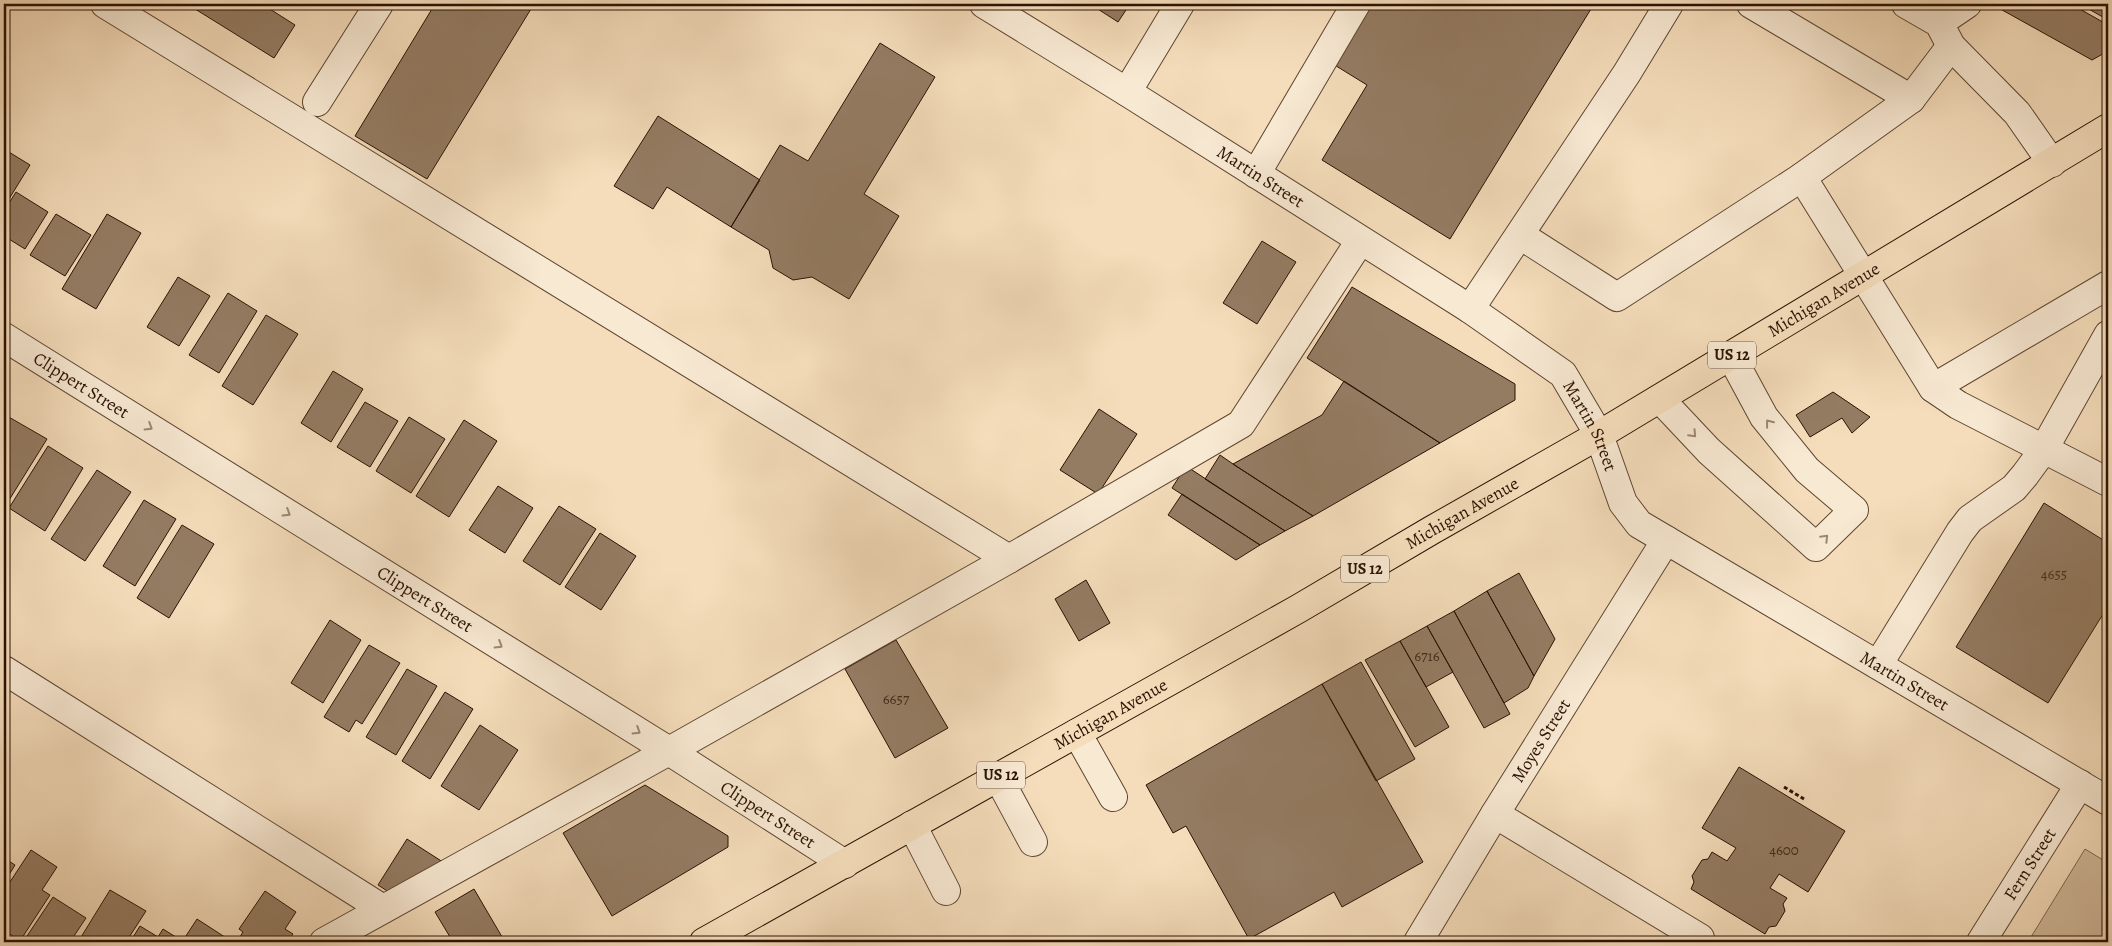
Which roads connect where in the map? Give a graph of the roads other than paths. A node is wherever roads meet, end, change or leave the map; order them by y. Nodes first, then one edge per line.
1 (105, 4) edge
2 (379, 4) edge
3 (984, 4) edge
4 (1180, 4) edge
5 (1356, 4) edge
6 (1669, 4) edge
7 (1751, 4) edge
8 (1906, 4) edge
9 (1967, 4) edge
10 (1945, 34) junction
11 (1127, 92) junction
12 (1911, 99) junction
13 (316, 102) dead end
14 (2108, 128) edge
15 (2052, 163) junction
16 (1256, 174) junction
17 (1802, 177) junction
18 (1520, 235) junction
19 (1360, 241) junction
20 (1864, 276) junction
21 (2108, 285) edge
22 (1470, 310) junction
23 (2108, 335) edge
24 (4, 337) edge
25 (1731, 356) junction
26 (1934, 388) junction
27 (1660, 399) junction
28 (1599, 435) junction
29 (2044, 449) junction
30 (2108, 482) edge
31 (1666, 540) junction
32 (1009, 559) junction
33 (1878, 665) junction
34 (4, 670) edge
35 (1077, 733) junction
36 (669, 751) junction
37 (998, 777) junction
38 (2080, 784) junction
39 (1113, 797) dead end
40 (2108, 801) edge
41 (1495, 814) junction
42 (912, 825) junction
43 (1033, 842) dead end
44 (845, 864) junction
45 (946, 891) dead end
46 (383, 909) junction
47 (324, 942) edge
48 (704, 942) edge
49 (1418, 942) edge
50 (1697, 942) edge
51 (1982, 942) edge

1 - 32 street
2 - 13 street
3 - 11 street, Martin Street
4 - 11 street
5 - 16 street
6 - 18 street
7 - 12 street
8 - 10 street
9 - 10 street
10 - 12 street
10 - 15 street
11 - 16 street, Martin Street
12 - 17 street
14 - 15 main road, Michigan Avenue / US 12
15 - 20 main road, Michigan Avenue / US 12
16 - 19 street, Martin Street
17 - 18 street
17 - 20 street
18 - 22 street
19 - 22 street, Martin Street
19 - 32 street
20 - 25 main road, Michigan Avenue / US 12
20 - 26 street
21 - 26 street
22 - 28 street, Martin Street
23 - 29 street
24 -> 36 street, Clippert Street
25 - 27 main road, Michigan Avenue / US 12
27 -> 25 street
26 - 29 street
27 - 28 main road, Michigan Avenue / US 12
28 - 31 street, Martin Street
28 - 35 main road, Michigan Avenue / US 12
29 - 30 street
29 - 33 street
31 - 33 street, Martin Street
31 - 41 street, Moyes Street
32 - 36 street
33 - 38 street, Martin Street
34 - 46 street
35 - 37 main road, Michigan Avenue / US 12
35 - 39 street
36 - 44 street, Clippert Street
36 - 46 street
37 - 42 main road, Michigan Avenue / US 12
37 - 43 street
38 - 40 street, Martin Street
38 - 51 street, Fern Street
41 - 49 street, Moyes Street
41 - 50 street
42 - 44 main road, Michigan Avenue / US 12
42 - 45 street
44 - 48 main road, Michigan Avenue / US 12
46 - 47 street

